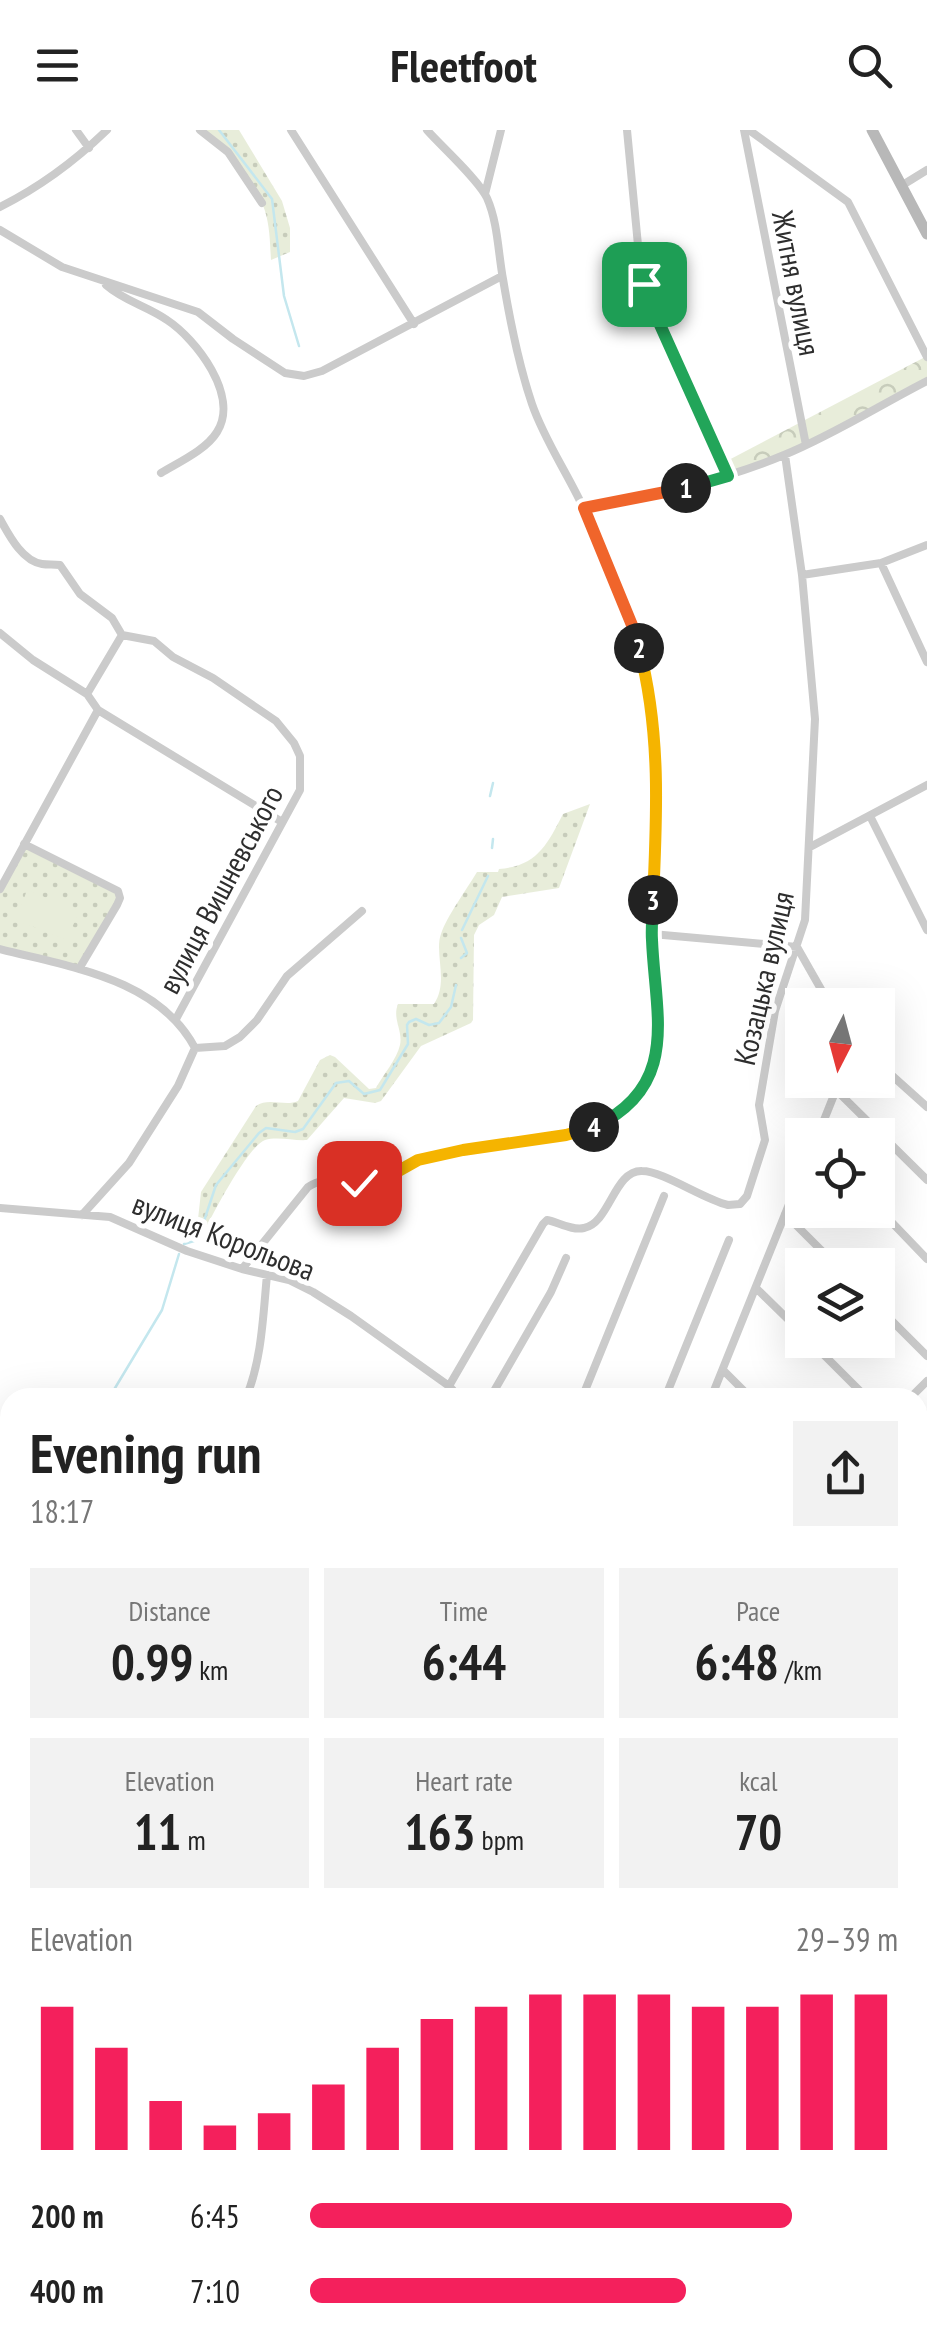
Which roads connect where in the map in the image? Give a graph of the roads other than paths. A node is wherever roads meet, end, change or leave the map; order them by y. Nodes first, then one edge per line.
1 (76, 130) edge
2 (107, 130) edge
3 (200, 130) edge
4 (291, 130) edge
5 (427, 130) edge
6 (501, 130) edge
7 (627, 130) edge
8 (746, 130) edge
9 (873, 130) edge
10 (89, 148) junction
11 (927, 170) edge
12 (901, 186) junction
13 (485, 194) junction
14 (262, 203) dead end
15 (0, 207) edge
16 (0, 230) edge
17 (927, 234) edge
18 (502, 276) junction
19 (103, 282) junction
20 (414, 324) junction
21 (927, 357) edge
22 (927, 380) edge
23 (806, 445) junction
24 (786, 455) junction
25 (161, 473) dead end
26 (728, 476) junction
27 (584, 508) junction
28 (0, 519) edge
29 (927, 546) edge
30 (882, 563) junction
31 (802, 575) junction
32 (0, 633) edge
33 (122, 635) junction
34 (927, 662) edge
35 (87, 694) junction
36 (98, 710) junction
37 (927, 785) edge
38 (870, 816) junction
39 (282, 822) junction
40 (24, 844) junction
41 (810, 847) junction
42 (0, 889) edge
43 (362, 911) dead end
44 (927, 930) edge
45 (652, 934) junction
46 (797, 947) junction
47 (0, 950) edge
48 (79, 969) junction
49 (820, 988) edge
50 (176, 1019) junction
51 (195, 1048) junction
52 (895, 1079) edge
53 (927, 1108) edge
54 (825, 1118) edge
55 (864, 1118) edge
56 (895, 1148) edge
57 (927, 1180) edge
58 (664, 1196) dead end
59 (0, 1208) edge
60 (82, 1214) junction
61 (785, 1214) edge
62 (895, 1225) edge
63 (799, 1228) edge
64 (729, 1240) dead end
65 (819, 1248) edge
66 (566, 1258) dead end
67 (927, 1258) edge
68 (242, 1269) junction
69 (267, 1275) junction
70 (756, 1288) junction
71 (785, 1317) edge
72 (895, 1323) edge
73 (927, 1356) edge
74 (827, 1358) edge
75 (722, 1370) junction
76 (250, 1388) edge
77 (447, 1388) edge
78 (457, 1388) edge
79 (496, 1388) edge
80 (586, 1388) edge
81 (670, 1388) edge
82 (715, 1388) edge
83 (741, 1388) edge
84 (858, 1388) edge

1 - 10 street
2 - 10 street
3 - 14 street
4 - 20 street
5 - 13 street
6 - 13 street
7 - 26 street
8 - 21 street
8 - 23 street, Житня вулиця
9 - 12 main road
10 - 15 street
11 - 12 street
12 - 17 main road
13 - 18 street
16 - 19 street
18 - 20 street
18 - 27 street
19 - 20 street
19 - 25 street
22 - 23 street
23 - 24 street
24 - 26 street
24 - 31 street, Козацька вулиця
26 - 27 street
27 - 45 street
28 - 33 street
29 - 30 street
30 - 31 street
30 - 34 street
31 - 41 street, Козацька вулиця
32 - 35 street
33 - 35 street
33 - 39 street, вулиця Вишневського
35 - 36 street
36 - 39 street
36 - 40 street
37 - 38 street
38 - 41 street
38 - 44 street
39 - 50 street, вулиця Вишневського
40 - 42 street
40 - 48 street
41 - 46 street, Козацька вулиця
43 - 51 street
45 - 46 street
45 - 68 street
46 - 49 street
46 - 78 street, Козацька вулиця
47 - 48 street
48 - 50 street
50 - 51 street
51 - 60 street
52 - 53 street
54 - 55 street
56 - 57 street
58 - 80 street
59 - 60 street, вулиця Корольова
60 - 68 street, вулиця Корольова
61 - 70 street
62 - 67 street
63 - 65 street
64 - 81 street
66 - 79 street
68 - 69 street, вулиця Корольова
69 - 76 street
69 - 77 street, вулиця Корольова
70 - 71 street
70 - 75 street
72 - 73 street
74 - 84 street
75 - 82 street
75 - 83 street

